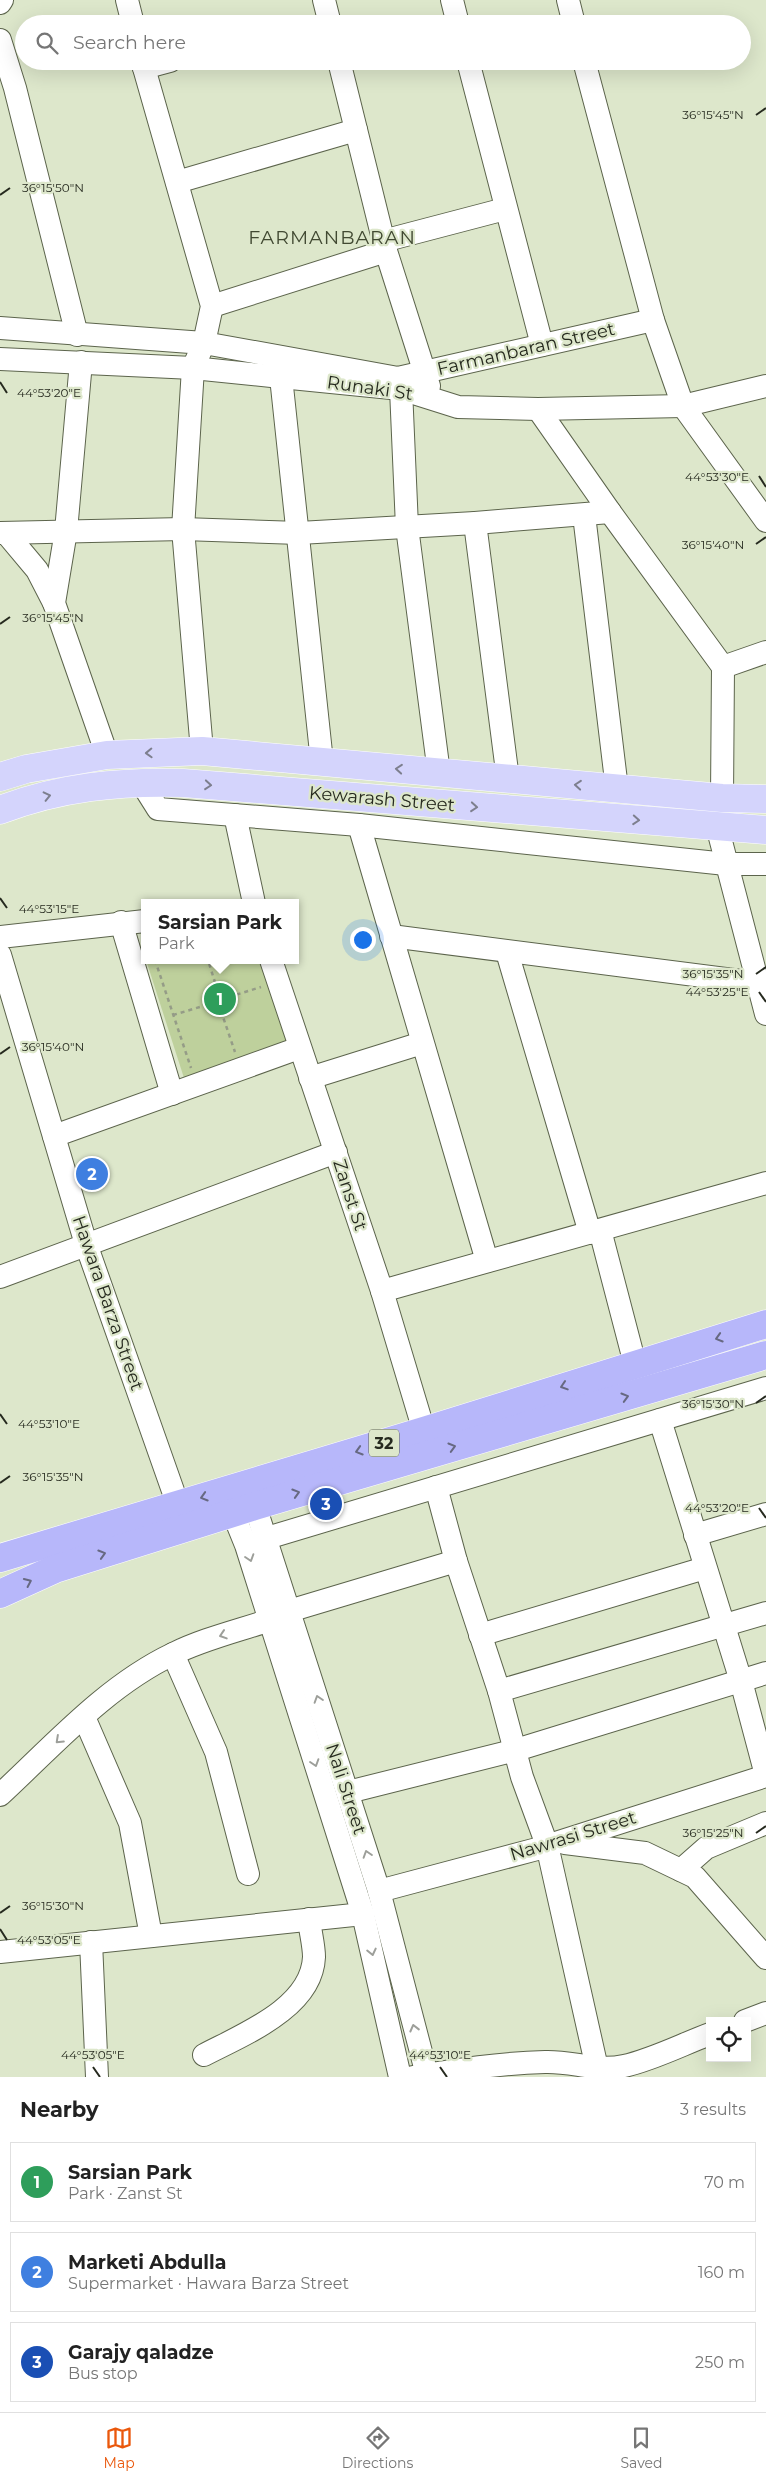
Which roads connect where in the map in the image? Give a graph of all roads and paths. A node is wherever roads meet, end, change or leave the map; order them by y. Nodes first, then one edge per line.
1 (127, 0) edge
2 (452, 0) edge
3 (568, 0) edge
4 (131, 15) edge
5 (456, 15) edge
6 (572, 15) edge
7 (0, 40) edge
8 (144, 70) edge
9 (341, 70) edge
10 (470, 70) edge
11 (586, 70) edge
12 (356, 130) junction
13 (177, 182) junction
14 (505, 209) junction
15 (384, 246) junction
16 (212, 306) junction
17 (653, 320) junction
18 (0, 328) edge
19 (77, 335) junction
20 (204, 343) junction
21 (542, 345) junction
22 (0, 359) edge
23 (81, 362) junction
24 (193, 368) junction
25 (426, 372) junction
26 (282, 377) junction
27 (399, 384) junction
28 (766, 386) edge
29 (432, 399) junction
30 (683, 406) junction
31 (538, 409) junction
32 (610, 512) junction
33 (584, 514) junction
34 (766, 521) edge
35 (475, 523) junction
36 (407, 527) junction
37 (183, 529) junction
38 (66, 532) junction
39 (3, 533) edge
40 (299, 533) junction
41 (54, 603) junction
42 (766, 652) edge
43 (723, 667) junction
44 (202, 751) junction
45 (107, 755) junction
46 (322, 762) junction
47 (439, 772) junction
48 (0, 777) edge
49 (508, 779) junction
50 (141, 782) junction
51 (617, 789) junction
52 (722, 798) junction
53 (766, 799) edge
54 (0, 810) edge
55 (235, 815) junction
56 (359, 825) junction
57 (716, 826) junction
58 (766, 830) edge
59 (726, 864) junction
60 (766, 864) edge
61 (253, 899) edge
62 (141, 920) edge
63 (121, 922) junction
64 (391, 936) junction
65 (0, 937) edge
66 (507, 952) junction
67 (0, 954) edge
68 (156, 964) edge
69 (209, 964) edge
70 (272, 964) edge
71 (757, 983) junction
72 (266, 986) dead end
73 (218, 992) junction
74 (229, 997) junction
75 (210, 1004) junction
76 (221, 1011) junction
77 (766, 1014) edge
78 (173, 1015) junction
79 (422, 1042) junction
80 (299, 1048) junction
81 (243, 1050) dead end
82 (236, 1053) junction
83 (226, 1056) dead end
84 (199, 1065) dead end
85 (310, 1078) junction
86 (172, 1094) junction
87 (54, 1136) junction
88 (336, 1152) junction
89 (766, 1183) edge
90 (595, 1232) junction
91 (86, 1244) junction
92 (488, 1261) junction
93 (0, 1277) edge
94 (382, 1291) junction
95 (766, 1324) edge
96 (766, 1355) edge
97 (635, 1364) junction
98 (766, 1388) edge
99 (660, 1420) junction
100 (424, 1431) junction
101 (436, 1487) junction
102 (178, 1505) junction
103 (244, 1509) junction
104 (766, 1514) edge
105 (695, 1536) junction
106 (267, 1538) junction
107 (1, 1554) edge
108 (456, 1561) junction
109 (705, 1568) junction
110 (0, 1594) edge
111 (766, 1613) edge
112 (279, 1616) junction
113 (723, 1626) junction
114 (480, 1635) junction
115 (173, 1654) junction
116 (766, 1673) edge
117 (741, 1681) junction
118 (499, 1691) junction
119 (84, 1717) junction
120 (516, 1750) junction
121 (766, 1775) edge
122 (348, 1792) junction
123 (0, 1795) edge
124 (766, 1823) edge
125 (552, 1844) junction
126 (681, 1870) junction
127 (248, 1874) dead end
128 (379, 1891) junction
129 (363, 1914) junction
130 (309, 1919) junction
131 (151, 1936) junction
132 (92, 1942) junction
133 (0, 1952) edge
134 (764, 1952) edge
135 (766, 2013) edge
136 (751, 2018) edge
137 (706, 2036) edge
138 (204, 2055) dead end
139 (598, 2073) edge
140 (430, 2076) edge
141 (97, 2077) edge
142 (400, 2077) edge

1 - 4 street
2 - 5 street
3 - 6 street
7 - 19 street
8 - 13 street
9 - 12 street
10 - 14 street
11 - 17 street
12 - 13 street
12 - 15 street
13 - 16 street
14 - 15 street
14 - 21 street
15 - 16 street
15 - 25 street
16 - 20 street
17 - 21 street, Farmanbaran Street
17 - 30 street
18 - 19 street, Runaki St
19 - 20 street, Runaki St
20 - 24 street
20 - 27 street, Runaki St
21 - 25 street, Farmanbaran Street
22 - 23 street, Runaki St
23 - 24 street, Runaki St
23 - 38 street
24 - 26 street, Runaki St
24 - 37 street
25 - 27 street, Farmanbaran Street
25 - 29 street
26 - 27 street, Runaki St
26 - 40 street
27 - 29 street, Runaki St
27 - 36 street
28 - 30 street, Runaki St
29 - 31 street, Runaki St
30 - 31 street, Runaki St
30 - 34 street
31 - 32 street
32 - 33 street
32 - 43 street
33 - 35 street
33 - 51 street
35 - 36 street
35 - 49 street
36 - 40 street
36 - 47 street
37 - 38 street
37 - 40 street
37 - 44 street
38 - 39 street
38 - 41 street
39 - 41 street
40 - 46 street
41 - 45 street
42 - 43 street
43 - 52 street
44 -> 45 main road, Kewarash Street
44 - 46 main road, Kewarash Street
45 - 48 main road, Kewarash Street
47 -> 46 main road, Kewarash Street
47 - 49 main road, Kewarash Street
51 -> 49 main road, Kewarash Street
54 -> 50 main road, Kewarash Street
50 - 55 street
50 -> 57 main road, Kewarash Street
51 - 52 main road, Kewarash Street
52 - 53 main road, Kewarash Street
55 - 56 street
55 - 61 street
56 - 59 street
56 - 64 street
57 - 58 main road, Kewarash Street
57 - 59 street
59 - 60 street
59 - 71 street
62 - 63 street
63 - 65 street
63 - 86 street
64 - 66 street
64 - 79 street
66 - 71 street
66 - 90 street
67 - 87 street, Hawara Barza Street
68 - 78 path
69 - 73 path
70 - 80 street, Zanst St
71 - 77 street
72 - 74 path
73 - 74 path
73 - 75 path
74 - 76 path
75 - 76 path
75 - 78 path
76 - 82 path
78 - 84 path
79 - 85 street
79 - 92 street
80 - 85 street, Zanst St
80 - 86 street
81 - 82 path
82 - 83 path
85 - 88 street, Zanst St
86 - 87 street
87 - 91 street, Hawara Barza Street
88 - 91 street
88 - 94 street, Zanst St
89 - 90 street
90 - 92 street
90 - 97 street
91 - 93 street
91 - 102 street, Hawara Barza Street
92 - 94 street
94 - 100 street, Zanst St
95 -> 97 highway, 32
103 -> 96 highway, 32
97 -> 100 highway, 32
98 - 99 street
99 - 101 street
99 - 105 street
100 -> 102 highway, 32
101 - 106 street
101 - 108 street
102 - 107 highway, 32
103 - 106 street, Nali Street
110 -> 103 highway, 32
103 -> 112 street, Nali Street
104 - 105 street
105 - 109 street
106 - 112 street, Nali Street
108 - 112 street
108 - 114 street
109 - 113 street
109 - 114 street
111 - 113 street
112 -> 115 street
122 -> 112 street, Nali Street
112 -> 129 street, Nali Street
113 - 117 street
113 - 118 street
114 - 118 street
115 - 119 street
115 - 127 street
116 - 117 street
117 - 120 street
117 - 121 street
118 - 120 street
119 -> 123 street
119 - 131 street
120 - 122 street
120 - 125 street
121 - 125 street, Nawrasi Street
128 -> 122 street, Nali Street
124 - 126 street
125 - 126 street
125 - 128 street, Nawrasi Street
125 - 139 street
126 - 134 street
140 -> 128 street, Nali Street
129 - 130 street
129 -> 142 street, Nali Street
130 - 131 street
130 - 138 street
131 - 132 street
132 - 133 street
132 - 141 street
135 - 136 street
137 - 139 street
139 - 140 street

